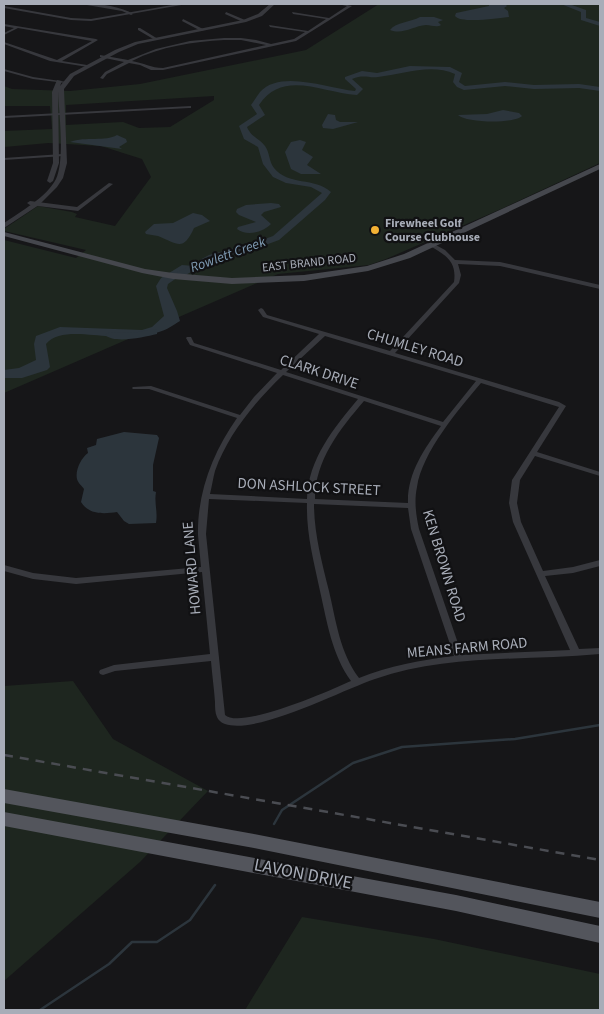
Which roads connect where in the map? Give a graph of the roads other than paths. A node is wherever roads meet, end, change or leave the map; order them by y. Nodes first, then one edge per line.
1 (83, 4) edge
2 (185, 4) edge
3 (267, 4) edge
4 (272, 4) edge
5 (340, 4) edge
6 (4, 7) edge
7 (226, 13) dead end
8 (293, 13) dead end
9 (131, 14) junction
10 (330, 18) junction
11 (183, 20) dead end
12 (243, 20) junction
13 (4, 25) edge
14 (270, 26) dead end
15 (18, 28) junction
16 (139, 29) dead end
17 (201, 30) junction
18 (309, 32) junction
19 (4, 34) edge
20 (155, 38) junction
21 (4, 43) edge
22 (271, 46) junction
23 (103, 56) junction
24 (58, 61) junction
25 (129, 61) junction
26 (84, 66) junction
27 (4, 70) edge
28 (102, 78) dead end
29 (62, 81) junction
30 (189, 107) dead end
31 (63, 115) junction
32 (55, 116) junction
33 (4, 117) edge
34 (60, 155) junction
35 (4, 159) edge
36 (600, 166) edge
37 (111, 184) dead end
38 (33, 203) junction
39 (4, 220) edge
40 (4, 226) edge
41 (4, 234) edge
42 (432, 245) junction
43 (455, 262) junction
44 (600, 287) edge
45 (261, 310) dead end
46 (323, 334) junction
47 (189, 338) dead end
48 (391, 354) junction
49 (281, 374) junction
50 (480, 380) junction
51 (135, 388) dead end
52 (362, 399) junction
53 (240, 417) junction
54 (445, 425) junction
55 (533, 453) junction
56 (600, 474) edge
57 (205, 496) junction
58 (310, 501) junction
59 (412, 506) junction
60 (600, 563) edge
61 (4, 568) edge
62 (204, 569) junction
63 (541, 574) junction
64 (600, 651) edge
65 (576, 653) junction
66 (214, 657) junction
67 (459, 659) junction
68 (103, 672) dead end
69 (357, 683) junction
70 (226, 721) joint
71 (4, 796) edge
72 (4, 819) edge
73 (600, 910) edge
74 (600, 935) edge

1 - 9 street
2 - 9 street
3 - 12 street
4 - 12 street
5 - 10 street
6 - 9 street
7 - 12 street
8 - 10 street
10 - 18 street
11 - 17 street
12 - 17 street
13 - 15 street
14 - 18 street
15 - 19 street
15 - 24 street
16 - 20 street
17 - 20 street
18 - 22 street
20 - 23 street
21 - 24 street
22 - 25 street
22 - 25 street
23 - 25 street
23 - 26 street
24 - 26 street
25 - 28 street
26 - 29 street
27 - 29 street
29 - 31 street
29 - 32 street
30 - 31 street
31 - 32 street
31 - 34 street
32 - 33 street
32 - 34 street
34 - 35 street
34 - 38 street
36 - 42 main road, EAST BRAND ROAD
37 - 38 street
38 - 39 street
38 - 40 street
41 - 42 main road, EAST BRAND ROAD
42 - 43 street
43 - 44 street
43 - 48 street
45 - 46 street, CHUMLEY ROAD
46 - 48 street, CHUMLEY ROAD
46 - 49 street, HOWARD LANE
47 - 49 street, CLARK DRIVE
48 - 50 street, CHUMLEY ROAD
49 - 52 street, CLARK DRIVE
49 - 53 street, HOWARD LANE
50 - 54 street, KEN BROWN ROAD
50 - 55 street, CHUMLEY ROAD
51 - 53 street
52 - 54 street, CLARK DRIVE
52 - 58 street
53 - 57 street, HOWARD LANE
54 - 59 street, KEN BROWN ROAD
55 - 56 street
55 - 63 street
57 - 58 street, DON ASHLOCK STREET
57 - 62 street, HOWARD LANE
58 - 59 street, DON ASHLOCK STREET
58 - 69 street
59 - 67 street, KEN BROWN ROAD
60 - 63 street
61 - 62 street
62 - 66 street, HOWARD LANE
63 - 65 street
64 - 65 street, MEANS FARM ROAD
65 - 67 street, MEANS FARM ROAD
66 - 68 street
66 - 70 street, HOWARD LANE
67 - 69 street, MEANS FARM ROAD
69 - 70 street, MEANS FARM ROAD
71 - 73 main road, LAVON DRIVE
72 - 74 main road, LAVON DRIVE

